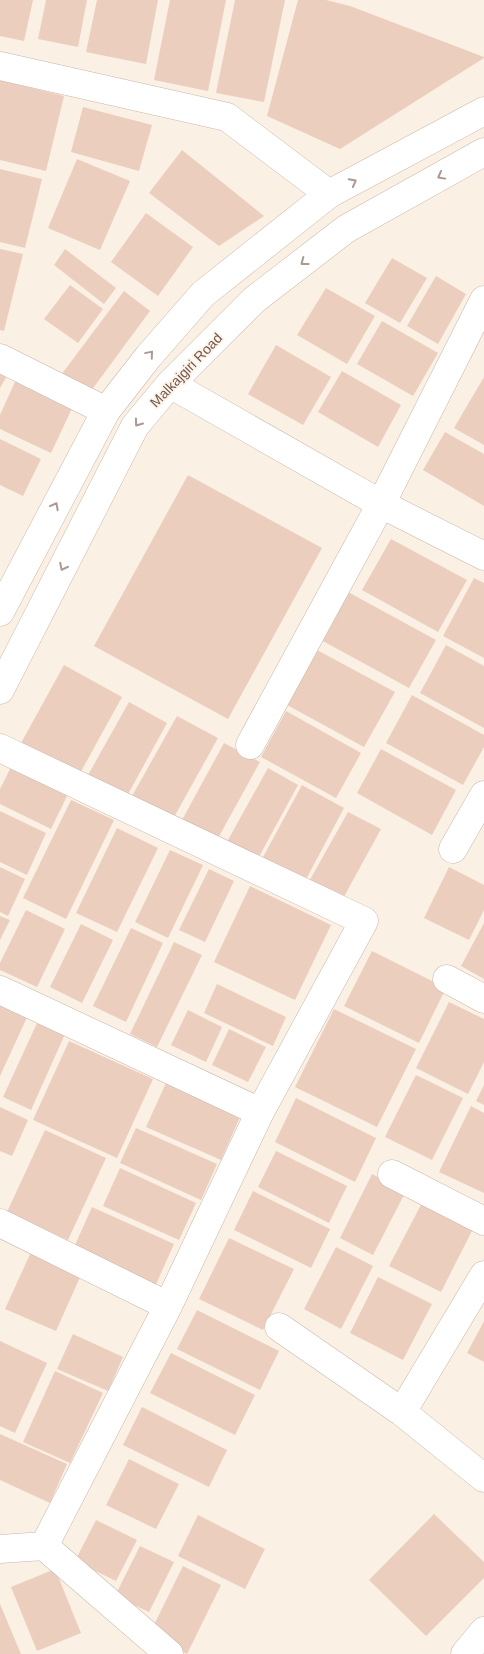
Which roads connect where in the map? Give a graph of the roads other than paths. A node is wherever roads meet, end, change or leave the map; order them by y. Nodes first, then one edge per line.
1 (0, 66) edge
2 (484, 111) edge
3 (484, 152) edge
4 (329, 194) junction
5 (484, 300) edge
6 (0, 358) edge
7 (170, 384) junction
8 (106, 411) junction
9 (381, 504) junction
10 (484, 556) edge
11 (0, 612) edge
12 (0, 690) edge
13 (250, 745) dead end
14 (0, 748) edge
15 (484, 795) edge
16 (453, 849) dead end
17 (447, 979) dead end
18 (0, 990) edge
19 (484, 999) edge
20 (260, 1112) junction
21 (392, 1174) dead end
22 (484, 1221) edge
23 (3, 1232) edge
24 (484, 1275) edge
25 (168, 1306) junction
26 (279, 1328) dead end
27 (402, 1412) junction
28 (484, 1478) edge
29 (44, 1546) junction
30 (0, 1549) edge
31 (484, 1631) edge
32 (169, 1654) edge
33 (465, 1654) edge

1 - 4 street
4 -> 2 street
3 -> 7 street, Malkajgiri Road
8 -> 4 street
5 - 9 street
6 - 8 street
7 - 9 street
7 -> 12 street, Malkajgiri Road
11 -> 8 street
9 - 10 street
9 - 13 street
14 - 20 street
15 - 16 street
17 - 19 street
18 - 20 street
20 - 25 street
21 - 22 street
23 - 25 street
24 - 27 street
25 - 29 street
26 - 27 street
27 - 28 street
29 - 30 street
29 - 32 street
31 - 33 street

